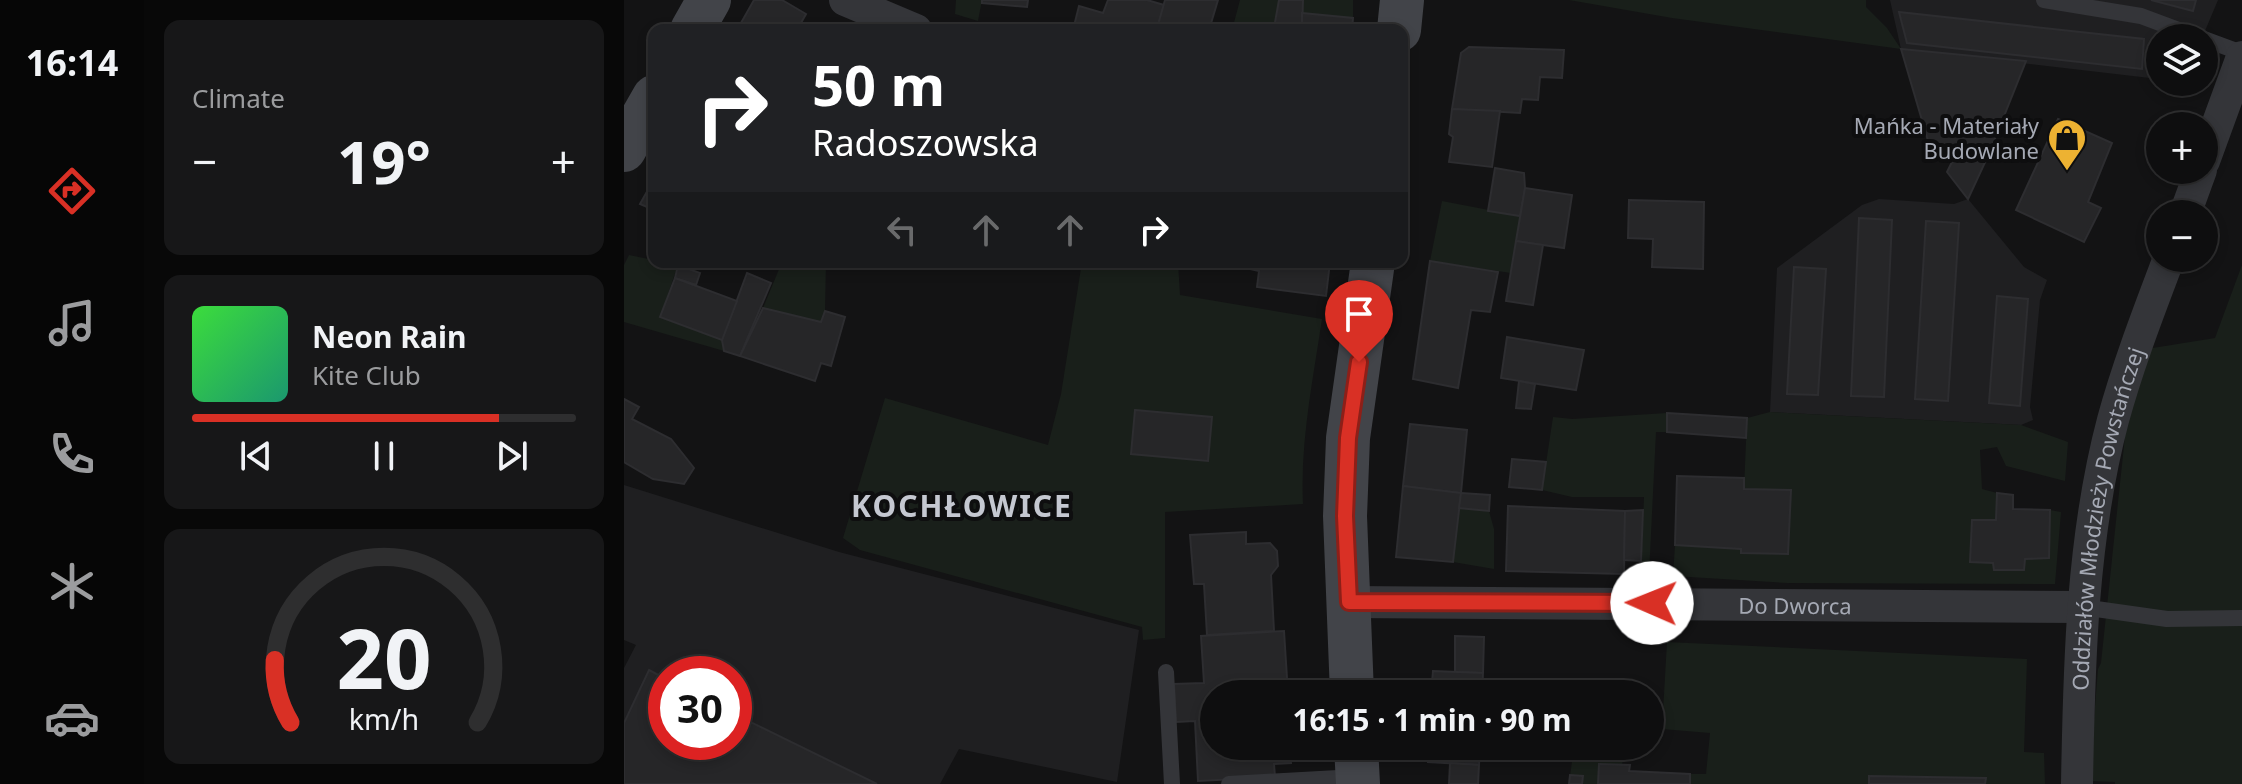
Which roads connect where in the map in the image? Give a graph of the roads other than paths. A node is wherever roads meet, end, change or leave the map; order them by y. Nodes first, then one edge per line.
1 (709, 0) edge
2 (845, 0) edge
3 (1402, 0) edge
4 (2044, 0) edge
5 (695, 24) edge
6 (902, 24) edge
7 (1400, 24) edge
8 (2162, 24) edge
9 (2218, 45) edge
10 (2242, 55) edge
11 (648, 108) edge
12 (2218, 122) edge
13 (624, 150) edge
14 (1372, 268) edge
15 (2164, 272) edge
16 (1349, 602) junction
17 (2082, 607) junction
18 (2242, 618) edge
19 (1166, 672) dead end
20 (1352, 680) edge
21 (1357, 769) edge
22 (1172, 784) edge
23 (1229, 784) edge
24 (2077, 784) edge

1 - 5 street
2 - 6 street
3 - 7 street
4 - 8 lane
9 - 10 lane
10 - 12 street
11 - 13 street
14 - 16 street
15 - 17 street, Oddziałów Młodzieży Powstańczej
16 - 17 street, Do Dworca
16 - 20 street
17 - 18 lane, Do Dworca
17 - 24 street, Oddziałów Młodzieży Powstańczej
19 - 22 lane
21 - 23 lane

